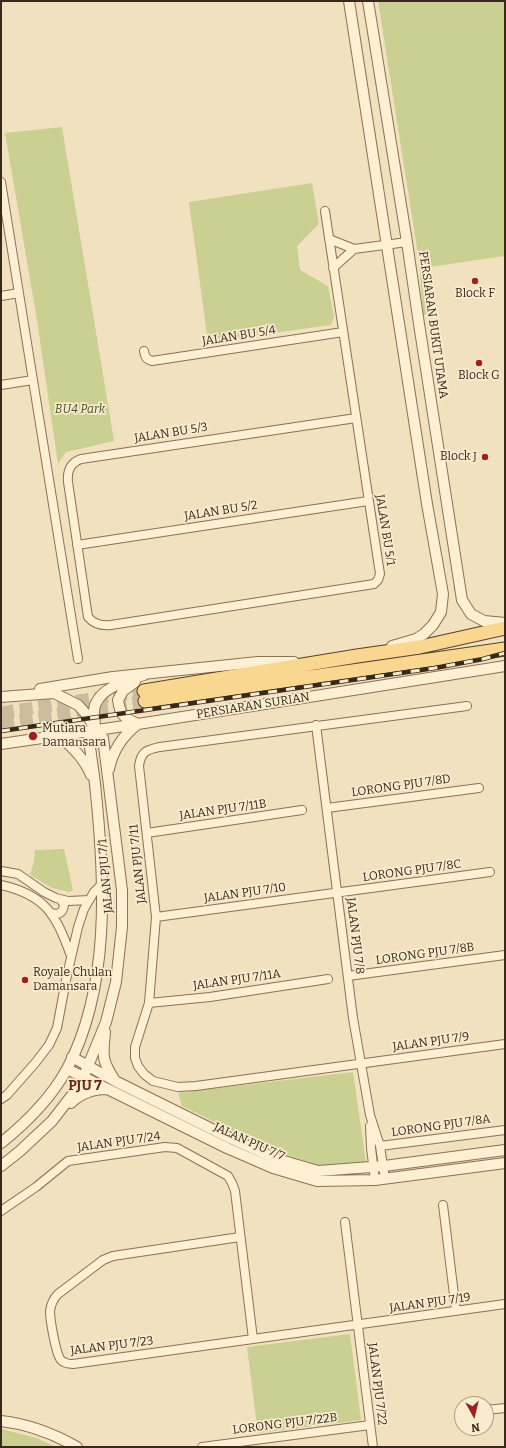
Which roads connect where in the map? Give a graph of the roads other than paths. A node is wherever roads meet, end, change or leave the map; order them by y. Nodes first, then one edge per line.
1 (349, 1) edge
2 (368, 1) edge
3 (1, 182) edge
4 (3, 211) edge
5 (325, 211) dead end
6 (329, 239) junction
7 (407, 242) junction
8 (388, 244) junction
9 (354, 249) junction
10 (333, 268) junction
11 (19, 293) junction
12 (1, 296) edge
13 (343, 332) junction
14 (144, 351) dead end
15 (33, 380) junction
16 (1, 385) edge
17 (356, 418) junction
18 (368, 501) junction
19 (77, 545) junction
20 (505, 623) edge
21 (505, 628) edge
22 (505, 649) edge
23 (357, 656) junction
24 (78, 658) dead end
25 (315, 663) junction
26 (505, 666) edge
27 (144, 675) junction
28 (1, 697) edge
29 (467, 706) dead end
30 (138, 724) junction
31 (316, 726) junction
32 (95, 730) junction
33 (57, 735) junction
34 (1, 744) edge
35 (108, 782) junction
36 (478, 788) dead end
37 (96, 791) junction
38 (327, 808) junction
39 (302, 810) dead end
40 (147, 833) junction
41 (1, 871) edge
42 (490, 872) dead end
43 (103, 883) junction
44 (1, 885) edge
45 (337, 893) junction
46 (61, 900) junction
47 (88, 900) junction
48 (52, 913) junction
49 (156, 917) junction
50 (505, 955) edge
51 (71, 957) junction
52 (348, 976) junction
53 (328, 979) dead end
54 (149, 1003) junction
55 (106, 1022) junction
56 (505, 1044) edge
57 (72, 1057) junction
58 (360, 1064) junction
59 (88, 1066) junction
60 (67, 1069) junction
61 (83, 1078) junction
62 (115, 1081) junction
63 (109, 1089) junction
64 (1, 1099) edge
65 (370, 1115) junction
66 (52, 1121) junction
67 (505, 1130) edge
68 (2, 1138) edge
69 (380, 1146) junction
70 (505, 1150) edge
71 (505, 1163) edge
72 (1, 1166) edge
73 (379, 1167) junction
74 (380, 1180) junction
75 (443, 1205) dead end
76 (1, 1211) edge
77 (345, 1222) dead end
78 (240, 1237) junction
79 (505, 1304) edge
80 (456, 1311) junction
81 (358, 1324) junction
82 (253, 1339) junction
83 (505, 1408) edge
84 (494, 1409) edge
85 (1, 1421) edge
86 (370, 1425) junction
87 (77, 1447) edge
88 (202, 1447) edge
89 (373, 1447) edge

1 - 8 street
2 - 7 street, PERSIARAN BUKIT UTAMA
3 - 4 street
4 - 11 street
5 - 6 street, JALAN BU 5/1
6 - 9 street
6 - 10 street, JALAN BU 5/1
7 - 8 street
7 - 20 street, PERSIARAN BUKIT UTAMA
8 - 9 street
8 - 23 street
9 - 10 street
10 - 13 street, JALAN BU 5/1
11 - 12 street
11 - 15 street
13 - 14 street, JALAN BU 5/4
13 - 17 street, JALAN BU 5/1
15 - 16 street
15 - 24 street
17 - 18 street, JALAN BU 5/1
17 - 19 street, JALAN BU 5/3
18 - 19 street, JALAN BU 5/2
18 - 19 street, JALAN BU 5/1
21 - 23 main road, PERSIARAN SURIAN
22 - 25 main road, PERSIARAN SURIAN
23 - 25 main road, PERSIARAN SURIAN
25 - 27 street
26 - 30 street, PERSIARAN SURIAN
27 - 28 street
27 - 30 street
27 - 32 street
28 - 32 street
29 - 31 street, JALAN PJU 7/11
30 - 32 street, PERSIARAN SURIAN
30 - 35 street
31 - 38 street, JALAN PJU 7/8
31 - 40 street, JALAN PJU 7/11
32 - 33 street, PERSIARAN SURIAN
32 - 35 street, JALAN PJU 7/1
32 - 37 street, JALAN PJU 7/1
33 - 34 street, PERSIARAN SURIAN
33 - 37 street
35 - 55 street, JALAN PJU 7/1
36 - 38 street, LORONG PJU 7/8D
37 - 43 street, JALAN PJU 7/1
38 - 45 street, JALAN PJU 7/8
39 - 40 street, JALAN PJU 7/11B
40 - 49 street, JALAN PJU 7/11
41 - 46 street
42 - 45 street, LORONG PJU 7/8C
43 - 47 street
43 - 57 street, JALAN PJU 7/1
44 - 48 street
45 - 49 street, JALAN PJU 7/10
45 - 52 street, JALAN PJU 7/8
46 - 47 street
46 - 48 street
47 - 51 street
48 - 51 street
49 - 54 street, JALAN PJU 7/11
50 - 52 street, LORONG PJU 7/8B
51 - 64 street
52 - 58 street, JALAN PJU 7/8
53 - 54 street, JALAN PJU 7/11A
54 - 58 street, JALAN PJU 7/11
55 - 59 street, JALAN PJU 7/1
55 - 62 street
56 - 58 street, JALAN PJU 7/9
57 - 59 street, JALAN PJU 7/7
57 - 60 street, JALAN PJU 7/1
58 - 65 street, JALAN PJU 7/8
59 - 61 street, JALAN PJU 7/1
59 - 62 street, JALAN PJU 7/7
60 - 61 street, JALAN PJU 7/7
60 - 68 street, JALAN PJU 7/1
61 - 63 street, JALAN PJU 7/7
61 - 66 street, JALAN PJU 7/1
62 - 73 street, JALAN PJU 7/7
63 - 66 street
63 - 74 street, JALAN PJU 7/7
65 - 69 street, JALAN PJU 7/8
65 - 73 street
66 - 72 street, JALAN PJU 7/1
67 - 69 street, LORONG PJU 7/8A
69 - 73 street, JALAN PJU 7/8
70 - 73 street, JALAN PJU 7/7
71 - 74 street, JALAN PJU 7/7
73 - 74 street
75 - 80 street
76 - 78 street, JALAN PJU 7/24
77 - 81 street, JALAN PJU 7/22
78 - 82 street, JALAN PJU 7/24
78 - 82 street, JALAN PJU 7/23
79 - 80 street, JALAN PJU 7/19
80 - 81 street, JALAN PJU 7/19
81 - 82 street, JALAN PJU 7/23
81 - 86 street, JALAN PJU 7/22
83 - 84 street
85 - 87 street
86 - 88 street, LORONG PJU 7/22B
86 - 89 street, JALAN PJU 7/22

